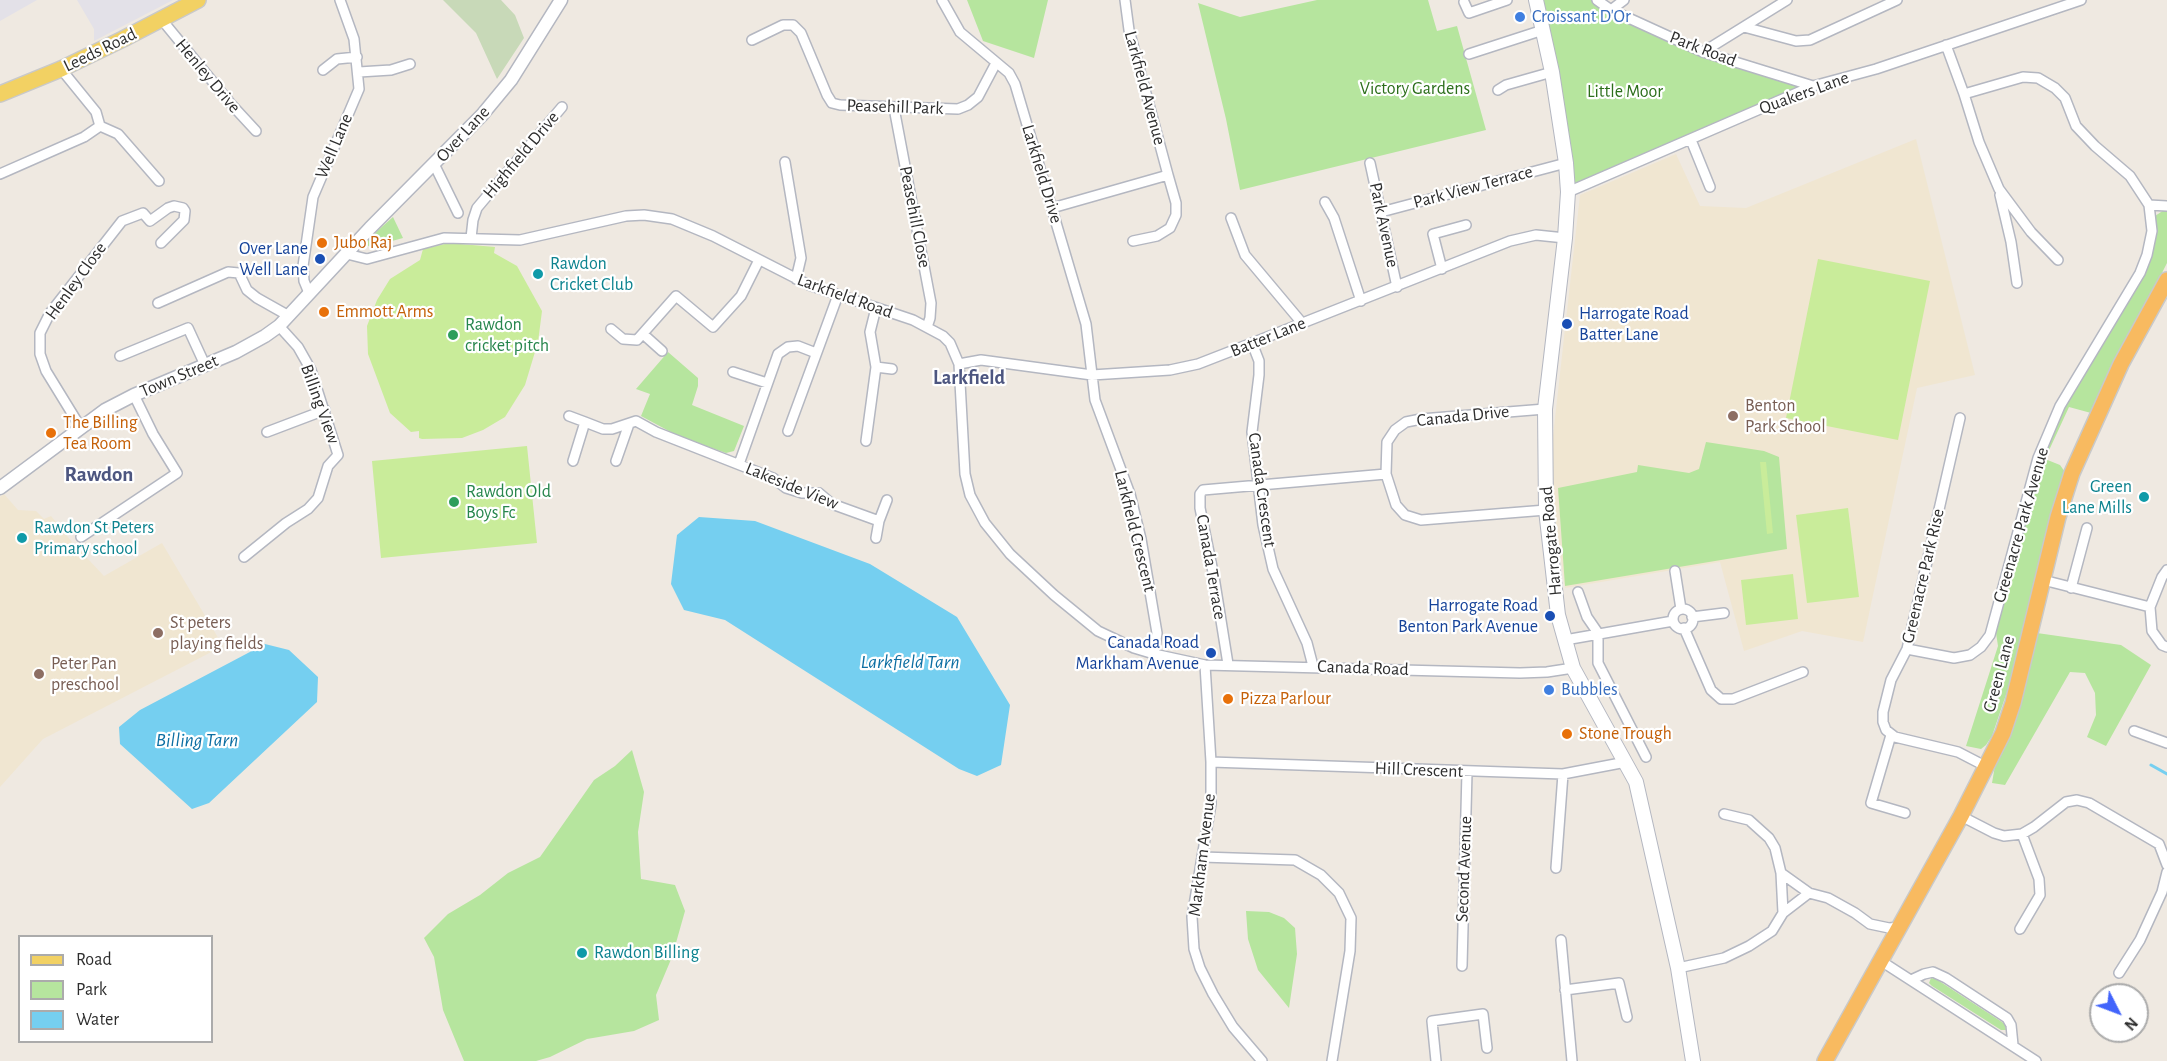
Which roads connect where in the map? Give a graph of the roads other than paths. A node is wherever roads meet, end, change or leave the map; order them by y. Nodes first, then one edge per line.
1 (198, 0) edge
2 (340, 0) edge
3 (561, 0) edge
4 (942, 0) edge
5 (1125, 0) edge
6 (1507, 0) edge
7 (1536, 0) edge
8 (1597, 0) edge
9 (1624, 0) edge
10 (1787, 0) edge
11 (1898, 0) edge
12 (2081, 0) edge
13 (1464, 2) dead end
14 (1611, 10) junction
15 (162, 20) junction
16 (1744, 27) junction
17 (1543, 30) junction
18 (752, 40) dead end
19 (1946, 45) junction
20 (1703, 52) junction
21 (1469, 54) dead end
22 (357, 57) junction
23 (996, 63) junction
24 (410, 64) dead end
25 (61, 69) junction
26 (322, 70) dead end
27 (359, 72) junction
28 (1552, 72) junction
29 (1813, 86) junction
30 (1497, 90) dead end
31 (0, 94) edge
32 (1964, 94) junction
33 (562, 106) dead end
34 (894, 108) junction
35 (100, 126) junction
36 (256, 131) dead end
37 (1691, 140) junction
38 (785, 162) dead end
39 (1370, 163) dead end
40 (1566, 163) junction
41 (434, 164) junction
42 (0, 174) edge
43 (1167, 175) junction
44 (159, 181) dead end
45 (1710, 187) dead end
46 (1999, 189) junction
47 (1568, 192) junction
48 (146, 202) dead end
49 (1325, 202) dead end
50 (2149, 205) junction
51 (2167, 206) edge
52 (1052, 208) junction
53 (1381, 212) junction
54 (142, 213) junction
55 (458, 213) dead end
56 (1231, 218) dead end
57 (1466, 225) dead end
58 (471, 238) junction
59 (1565, 238) junction
60 (1133, 241) dead end
61 (161, 243) dead end
62 (347, 254) junction
63 (759, 260) junction
64 (2058, 260) dead end
65 (1442, 269) junction
66 (796, 279) junction
67 (2167, 280) edge
68 (2017, 283) dead end
69 (1397, 287) junction
70 (309, 293) junction
71 (838, 295) junction
72 (1361, 301) junction
73 (158, 303) dead end
74 (876, 308) junction
75 (289, 316) junction
76 (1302, 323) junction
77 (279, 326) junction
78 (927, 327) junction
79 (611, 329) dead end
80 (643, 334) junction
81 (1252, 343) junction
82 (662, 351) dead end
83 (816, 353) junction
84 (120, 356) dead end
85 (959, 364) junction
86 (205, 365) junction
87 (876, 367) junction
88 (892, 369) dead end
89 (733, 372) dead end
90 (1092, 375) junction
91 (767, 383) junction
92 (134, 395) junction
93 (1545, 409) junction
94 (325, 410) junction
95 (569, 416) dead end
96 (1960, 418) dead end
97 (585, 422) junction
98 (629, 424) junction
99 (81, 428) junction
100 (788, 431) dead end
101 (267, 432) dead end
102 (866, 441) dead end
103 (573, 461) dead end
104 (616, 461) dead end
105 (739, 464) junction
106 (1386, 474) junction
107 (2, 483) edge
108 (1258, 484) junction
109 (886, 500) dead end
110 (1546, 510) junction
111 (879, 521) junction
112 (2087, 528) dead end
113 (81, 537) dead end
114 (876, 538) dead end
115 (244, 557) dead end
116 (2167, 570) edge
117 (1675, 571) dead end
118 (2043, 580) junction
119 (2071, 588) junction
120 (1578, 592) dead end
121 (2150, 607) junction
122 (1681, 609) junction
123 (1724, 613) dead end
124 (1692, 618) junction
125 (1673, 621) junction
126 (1684, 628) junction
127 (1598, 633) junction
128 (1564, 640) junction
129 (2167, 647) edge
130 (1907, 649) junction
131 (1154, 654) junction
132 (1228, 664) junction
133 (1205, 665) junction
134 (1313, 666) junction
135 (1573, 668) junction
136 (1803, 672) dead end
137 (2134, 731) dead end
138 (1891, 735) junction
139 (2167, 743) edge
140 (1646, 756) dead end
141 (1211, 762) junction
142 (1626, 762) junction
143 (1987, 767) junction
144 (1467, 772) junction
145 (1563, 774) junction
146 (1905, 813) dead end
147 (1724, 814) dead end
148 (1961, 816) junction
149 (2022, 834) junction
150 (1202, 857) junction
151 (2166, 858) edge
152 (1556, 868) dead end
153 (2167, 872) edge
154 (1781, 873) junction
155 (1809, 893) junction
156 (1783, 913) junction
157 (1900, 927) junction
158 (2020, 929) dead end
159 (1561, 940) dead end
160 (1881, 961) junction
161 (1462, 966) dead end
162 (1678, 968) junction
163 (2119, 973) dead end
164 (1911, 980) junction
165 (1565, 990) junction
166 (1627, 1017) dead end
167 (2013, 1045) junction
168 (1487, 1048) dead end
169 (2034, 1060) edge
170 (1262, 1061) edge
171 (1332, 1061) edge
172 (1436, 1061) edge
173 (1572, 1061) edge
174 (1693, 1061) edge
175 (1825, 1061) edge

1 - 15 main road, Leeds Road
2 - 22 street, Well Lane
3 - 41 street, Over Lane
4 - 23 street, Larkfield Drive
5 - 43 street, Larkfield Avenue
6 - 13 street
7 - 17 main road, Harrogate Road
8 - 14 street, Park Road
9 - 14 street
10 - 16 street
11 - 16 street
12 - 19 street, Quakers Lane
14 - 20 street, Park Road
15 - 25 main road, Leeds Road
15 - 36 street, Henley Drive
16 - 20 street
17 - 21 street
17 - 28 main road, Harrogate Road
18 - 34 street, Peasehill Park
19 - 29 street, Quakers Lane
19 - 32 street
20 - 29 street, Park Road
22 - 26 street
22 - 27 street, Well Lane
23 - 34 street, Peasehill Park
23 - 52 street, Larkfield Drive
24 - 27 street
25 - 31 main road, Leeds Road
25 - 35 street
27 - 70 street, Well Lane
28 - 30 street
28 - 40 main road, Harrogate Road
29 - 37 street, Quakers Lane
32 - 46 street
32 - 50 street
33 - 58 street, Highfield Drive
34 - 78 street, Peasehill Close
35 - 42 street
35 - 44 street
37 - 45 street
37 - 47 street, Quakers Lane
38 - 66 street
39 - 53 street, Park Avenue
40 - 47 main road, Harrogate Road
40 - 53 street, Park View Terrace
41 - 55 street
41 - 62 street, Over Lane
43 - 52 street
43 - 60 street, Larkfield Avenue
46 - 64 street
46 - 68 street
47 - 59 main road, Harrogate Road
48 - 54 street
49 - 72 street
50 - 51 street
50 - 130 street, Greenacre Park Avenue
52 - 90 street, Larkfield Drive
53 - 69 street, Park Avenue
54 - 61 street, Henley Close
54 - 99 street, Henley Close
56 - 76 street
57 - 65 street
58 - 62 street, Larkfield Road
58 - 63 street, Larkfield Road
59 - 65 street, Batter Lane
59 - 93 main road, Harrogate Road
62 - 70 street, Town Street
63 - 66 street, Larkfield Road
63 - 80 street
65 - 69 street, Batter Lane
66 - 71 street, Larkfield Road
67 - 118 highway, Green Lane
69 - 72 street, Batter Lane
70 - 75 street, Town Street
71 - 74 street, Larkfield Road
71 - 83 street
72 - 76 street, Batter Lane
73 - 75 street
74 - 78 street, Larkfield Road
74 - 87 street
75 - 77 street, Town Street
76 - 81 street, Batter Lane
77 - 86 street, Town Street
77 - 94 street, Billing View
78 - 85 street, Larkfield Road
79 - 80 street
80 - 82 street
81 - 90 street, Batter Lane
81 - 108 street, Canada Crescent
83 - 91 street
83 - 100 street
84 - 86 street
85 - 90 street, Batter Lane
85 - 131 street, Larkfield Road
86 - 92 street, Town Street
87 - 88 street
87 - 102 street
89 - 91 street
90 - 131 street, Larkfield Crescent
91 - 105 street
92 - 99 street, Town Street
92 - 113 street
93 - 106 street, Canada Drive
93 - 110 main road, Harrogate Road
94 - 101 street
94 - 115 street, Billing View
95 - 97 street
96 - 130 street, Greenacre Park Rise
97 - 98 street
97 - 103 street
98 - 104 street
98 - 105 street, Lakeside View
99 - 107 street, Town Street
105 - 111 street, Lakeside View
106 - 108 street
106 - 110 street, Canada Drive
108 - 132 street, Canada Terrace
108 - 134 street, Canada Crescent
109 - 111 street
110 - 128 main road, Harrogate Road
111 - 114 street
112 - 119 street
116 - 121 street
117 - 122 street
118 - 119 street
118 - 143 highway, Green Lane
119 - 121 street
120 - 127 street
121 - 129 street
122 - 124 street
122 - 125 street
123 - 124 street
124 - 126 street
125 - 126 street
125 - 127 street
126 - 136 street
127 - 128 street
127 - 140 street
128 - 135 main road, Harrogate Road
130 - 138 street, Greenacre Park Rise
131 - 133 street, Canada Road
132 - 133 street, Canada Road
132 - 134 street, Canada Road
133 - 141 street, Markham Avenue
134 - 135 street, Canada Road
135 - 142 main road, Harrogate Road
137 - 139 street
138 - 143 street
138 - 146 street
141 - 144 street, Hill Crescent
141 - 150 street, Markham Avenue
142 - 145 street, Hill Crescent
142 - 162 main road, Harrogate Road
143 - 148 highway, Green Lane
144 - 145 street, Hill Crescent
144 - 161 street, Second Avenue
145 - 152 street
147 - 154 street
148 - 149 street
148 - 157 highway, Green Lane
149 - 151 street
149 - 158 street
150 - 170 street, Markham Avenue
150 - 171 street
153 - 163 street
154 - 155 street
154 - 156 street
155 - 156 street
155 - 157 street
156 - 162 street
157 - 160 highway, Green Lane
159 - 165 street
160 - 164 street
160 - 175 highway, Green Lane
162 - 174 main road, Harrogate Road
164 - 167 street
164 - 167 street
165 - 166 street
165 - 173 street
167 - 169 street
168 - 172 street

